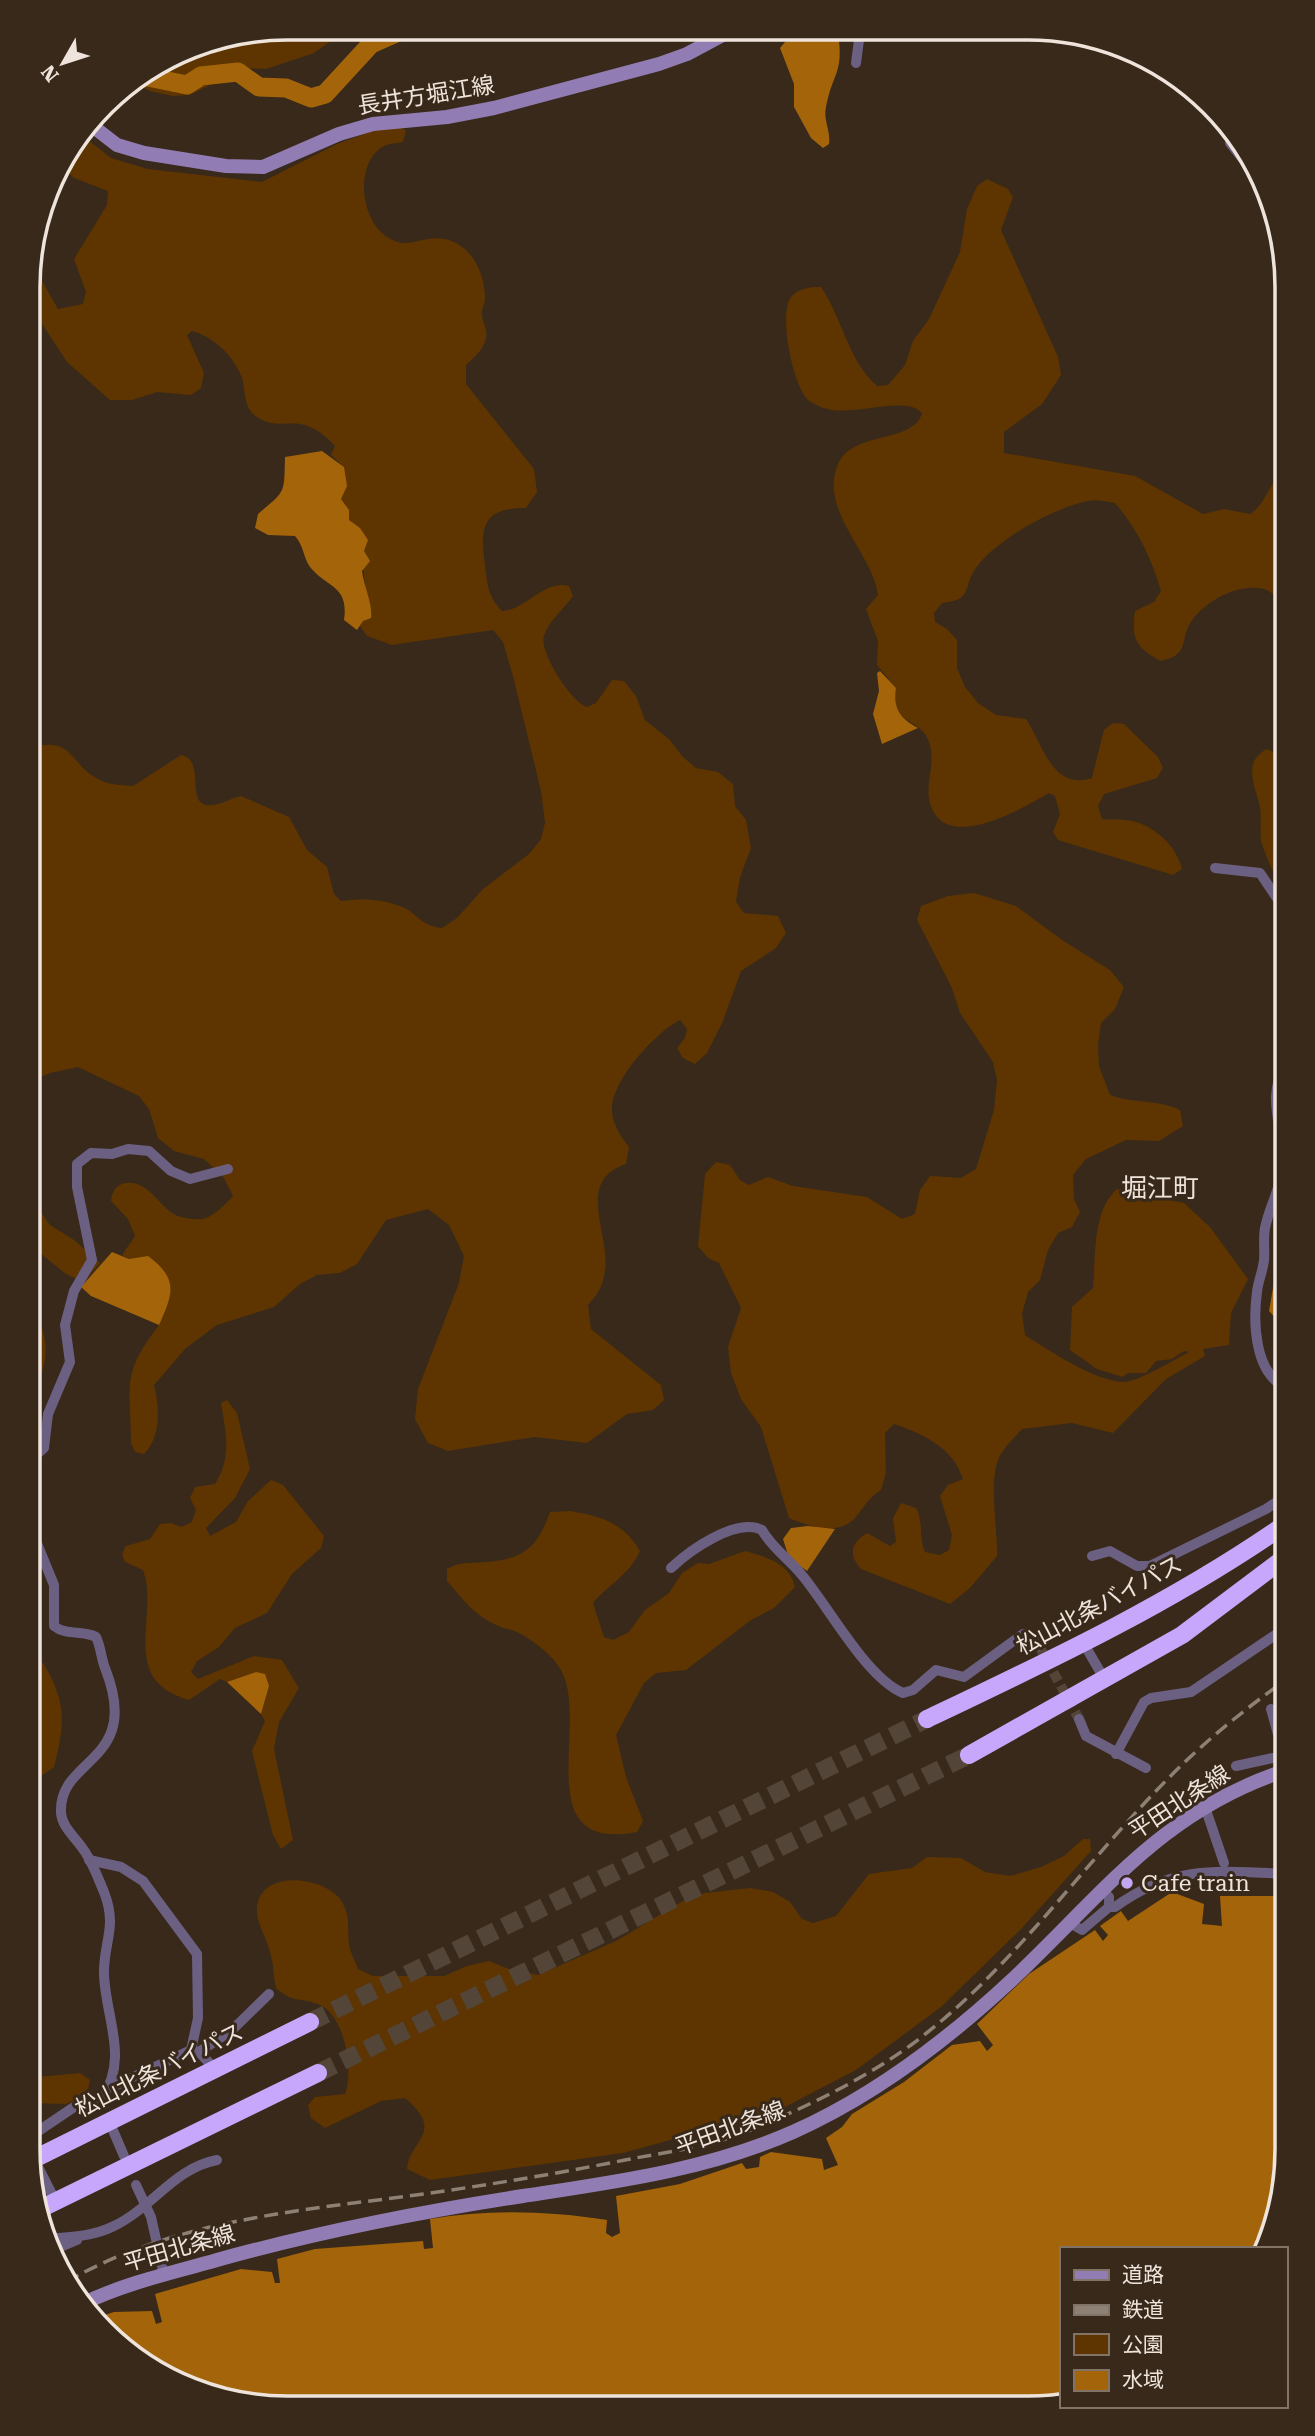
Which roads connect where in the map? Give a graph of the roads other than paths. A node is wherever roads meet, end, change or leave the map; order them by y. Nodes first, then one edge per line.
1 (712, 40) edge
2 (859, 40) edge
3 (856, 63) dead end
4 (97, 130) edge
5 (1216, 868) dead end
6 (1275, 895) edge
7 (228, 1169) dead end
8 (1275, 1195) edge
9 (1274, 1379) edge
10 (40, 1452) edge
11 (1274, 1503) edge
12 (1274, 1532) edge
13 (40, 1551) edge
14 (1092, 1556) dead end
15 (1274, 1565) edge
16 (671, 1568) dead end
17 (1274, 1636) edge
18 (1084, 1644) junction
19 (1039, 1646) dead end
20 (1105, 1680) junction
21 (1271, 1709) dead end
22 (927, 1719) tunnel mouth
23 (1079, 1719) tunnel mouth
24 (1274, 1720) edge
25 (1116, 1754) junction
26 (969, 1755) tunnel mouth
27 (1274, 1761) edge
28 (1236, 1766) dead end
29 (1274, 1767) edge
30 (1146, 1768) dead end
31 (1205, 1807) junction
32 (89, 1860) junction
33 (1224, 1863) dead end
34 (1274, 1874) edge
35 (1101, 1889) junction
36 (1110, 1907) junction
37 (1068, 1922) junction
38 (269, 1994) dead end
39 (310, 2022) tunnel mouth
40 (195, 2051) junction
41 (215, 2069) junction
42 (318, 2073) tunnel mouth
43 (108, 2090) junction
44 (112, 2128) dead end
45 (40, 2130) edge
46 (40, 2156) edge
47 (124, 2156) dead end
48 (217, 2160) dead end
49 (42, 2177) edge
50 (136, 2185) dead end
51 (56, 2202) junction
52 (145, 2204) junction
53 (47, 2206) edge
54 (83, 2237) junction
55 (57, 2238) edge
56 (61, 2247) edge
57 (164, 2275) junction
58 (91, 2300) edge

1 - 4 main road, 長井方堀江線
2 - 3 street
5 - 6 street
7 - 10 street
8 - 9 street
11 - 14 street
12 - 18 highway, 松山北条バイパス
13 - 32 street
15 - 20 highway
16 - 19 street
17 - 25 street
18 - 20 street
18 - 22 highway, 松山北条バイパス
20 - 26 highway
21 - 24 street
23 - 25 street
25 - 30 street
27 - 28 street
29 - 31 main road, 平田北条線
31 - 33 street
31 - 35 main road, 平田北条線
32 - 40 street
32 - 43 street
34 - 36 street
35 - 36 street
35 - 37 main road, 平田北条線
36 - 37 street
37 - 57 main road, 平田北条線
38 - 40 street
39 - 41 highway, 松山北条バイパス
40 - 41 street
40 - 43 street
41 - 46 highway, 松山北条バイパス
42 - 51 highway
43 - 45 street
44 - 47 street
48 - 52 street
49 - 51 street
50 - 52 street
51 - 53 highway
52 - 54 street
52 - 57 street
54 - 55 street
54 - 56 street
57 - 58 main road, 平田北条線

